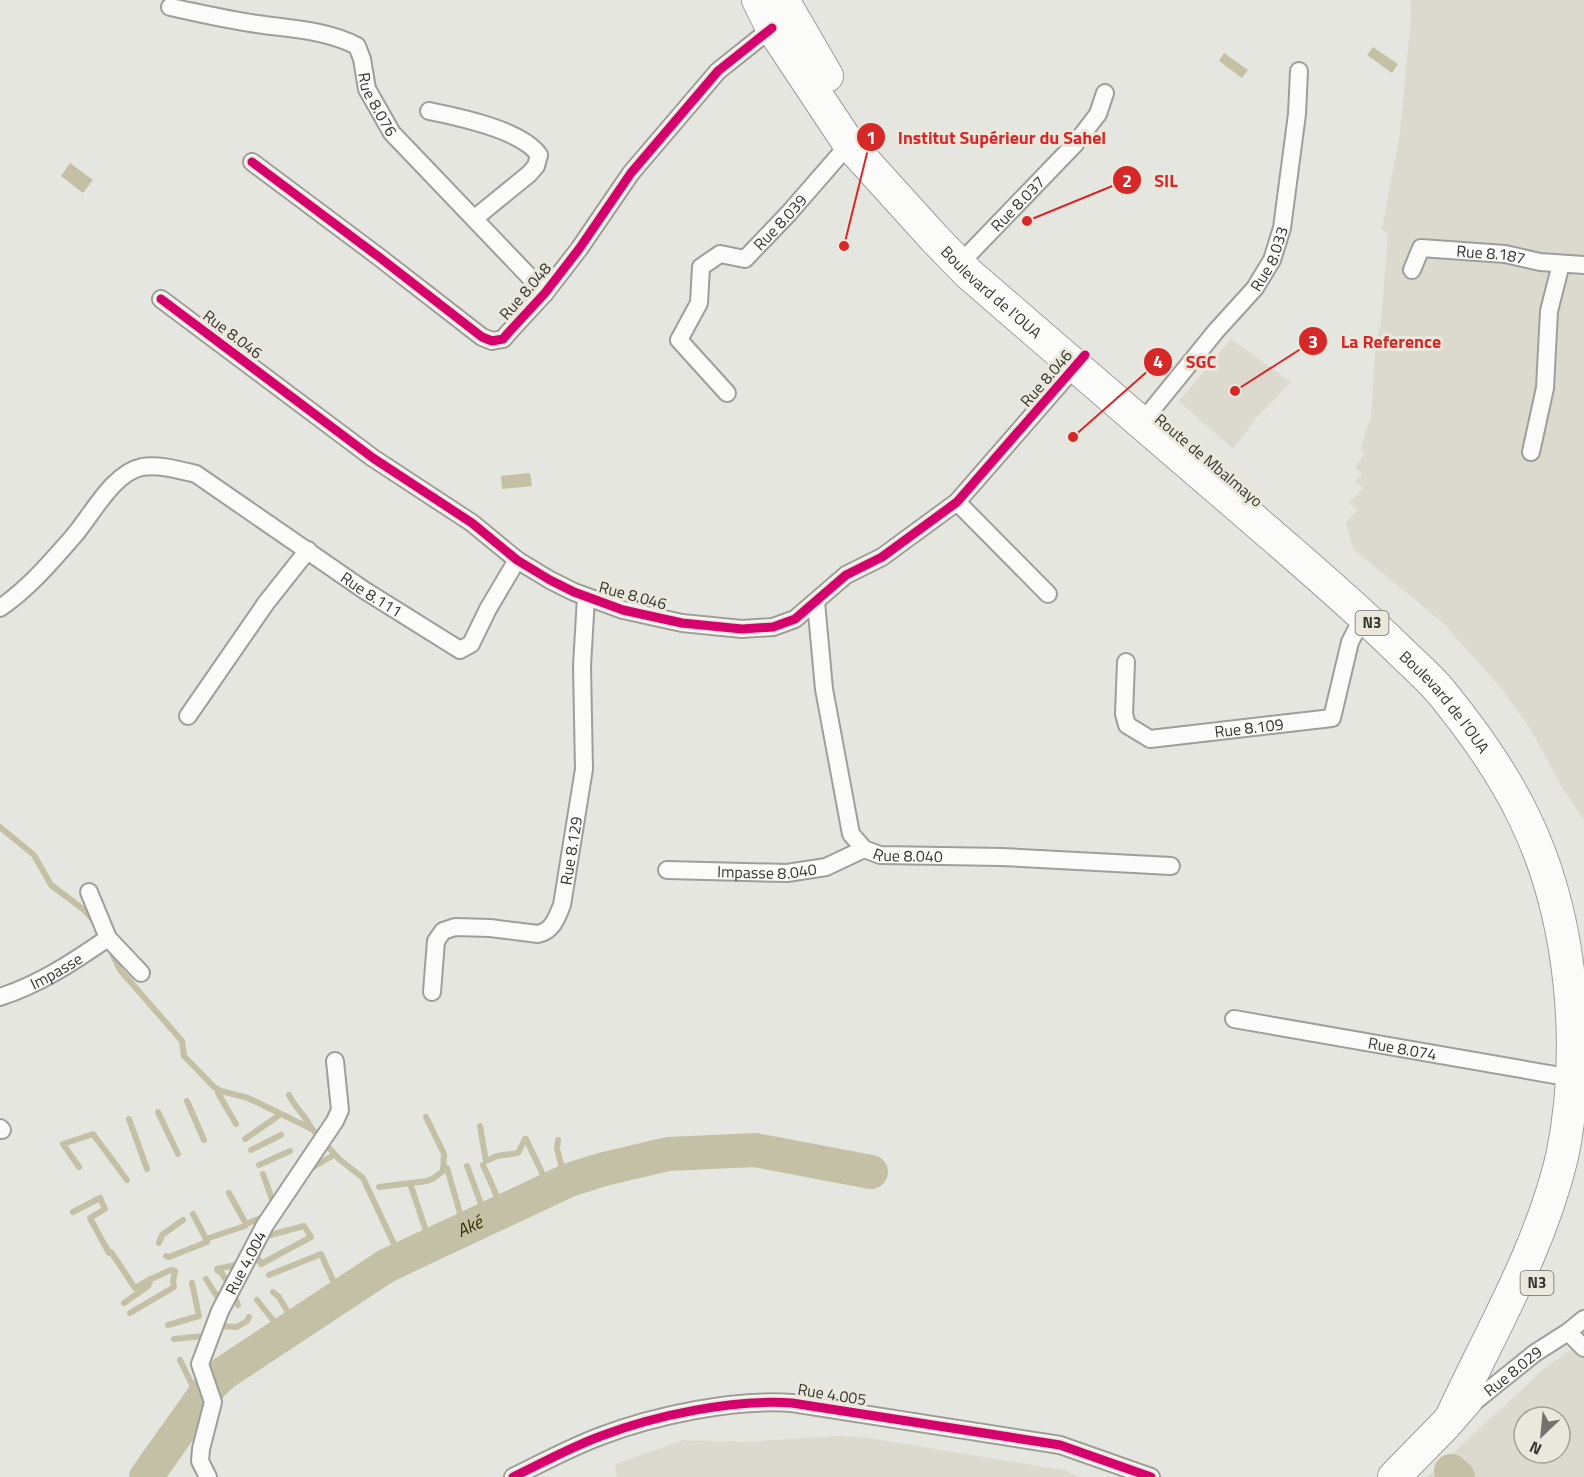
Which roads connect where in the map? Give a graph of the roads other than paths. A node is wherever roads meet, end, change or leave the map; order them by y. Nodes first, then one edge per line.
1 (758, 0) edge
2 (170, 7) dead end
3 (777, 14) edge
4 (1299, 70) dead end
5 (1104, 93) dead end
6 (429, 111) dead end
7 (849, 144) junction
8 (252, 162) dead end
9 (475, 218) junction
10 (969, 254) junction
11 (1561, 264) junction
12 (1584, 265) edge
13 (1412, 270) dead end
14 (545, 293) junction
15 (161, 299) dead end
16 (1080, 360) junction
17 (727, 393) dead end
18 (1151, 411) junction
19 (1531, 452) dead end
20 (957, 502) junction
21 (308, 550) junction
22 (518, 560) junction
23 (1048, 594) dead end
24 (586, 597) junction
25 (816, 602) junction
26 (0, 608) edge
27 (1364, 615) junction
28 (1126, 662) dead end
29 (188, 716) dead end
30 (864, 849) junction
31 (1171, 866) dead end
32 (667, 870) dead end
33 (89, 892) dead end
34 (108, 938) junction
35 (1584, 950) edge
36 (141, 973) dead end
37 (432, 992) dead end
38 (0, 997) edge
39 (1234, 1019) dead end
40 (335, 1061) dead end
41 (1572, 1078) junction
42 (1584, 1131) edge
43 (1584, 1319) edge
44 (1568, 1332) junction
45 (1584, 1348) edge
46 (1448, 1422) junction
47 (208, 1477) edge
48 (513, 1477) edge
49 (1151, 1477) edge
50 (1394, 1477) edge

1 - 3 highway, Boulevard de l'OUA / N3
2 - 9 street, Rue 8.076
3 - 7 highway, Boulevard de l'OUA / N3
3 - 10 highway, Route de Mbalmayo / N3
3 - 14 street, Rue 8.048
4 - 18 street, Rue 8.033
5 - 10 street, Rue 8.037
6 - 9 street
7 - 16 highway, Boulevard de l'OUA / N3
7 - 17 street, Rue 8.039
8 - 14 street, Rue 8.048
9 - 14 street, Rue 8.076
10 - 16 highway, Route de Mbalmayo / N3
11 - 12 street, Rue 8.187
11 - 13 street, Rue 8.187
11 - 19 street
15 - 22 street, Rue 8.046
16 - 18 highway, Route de Mbalmayo / N3
16 - 20 street, Rue 8.046
16 - 27 highway, Boulevard de l'OUA / N3
18 - 35 highway, Route de Mbalmayo / N3
20 - 23 street
20 - 25 street, Rue 8.046
21 - 22 street, Rue 8.111
21 - 26 street, Rue 8.111
21 - 29 street
22 - 24 street, Rue 8.046
24 - 25 street, Rue 8.046
24 - 37 street, Rue 8.129
25 - 30 street, Rue 8.040
27 - 28 street, Rue 8.109
27 - 41 highway, Boulevard de l'OUA / N3
30 - 31 street, Rue 8.040
30 - 32 street, Impasse 8.040
33 - 34 street
34 - 36 street
34 - 38 street, Impasse
39 - 41 street, Rue 8.074
40 - 47 street, Rue 4.004
41 - 46 highway, Boulevard de l'OUA / N3
42 - 46 highway, N3
43 - 44 street, Rue 8.029
44 - 45 street
44 - 46 street, Rue 8.029
46 - 50 highway, N3
48 - 49 street, Rue 4.005

